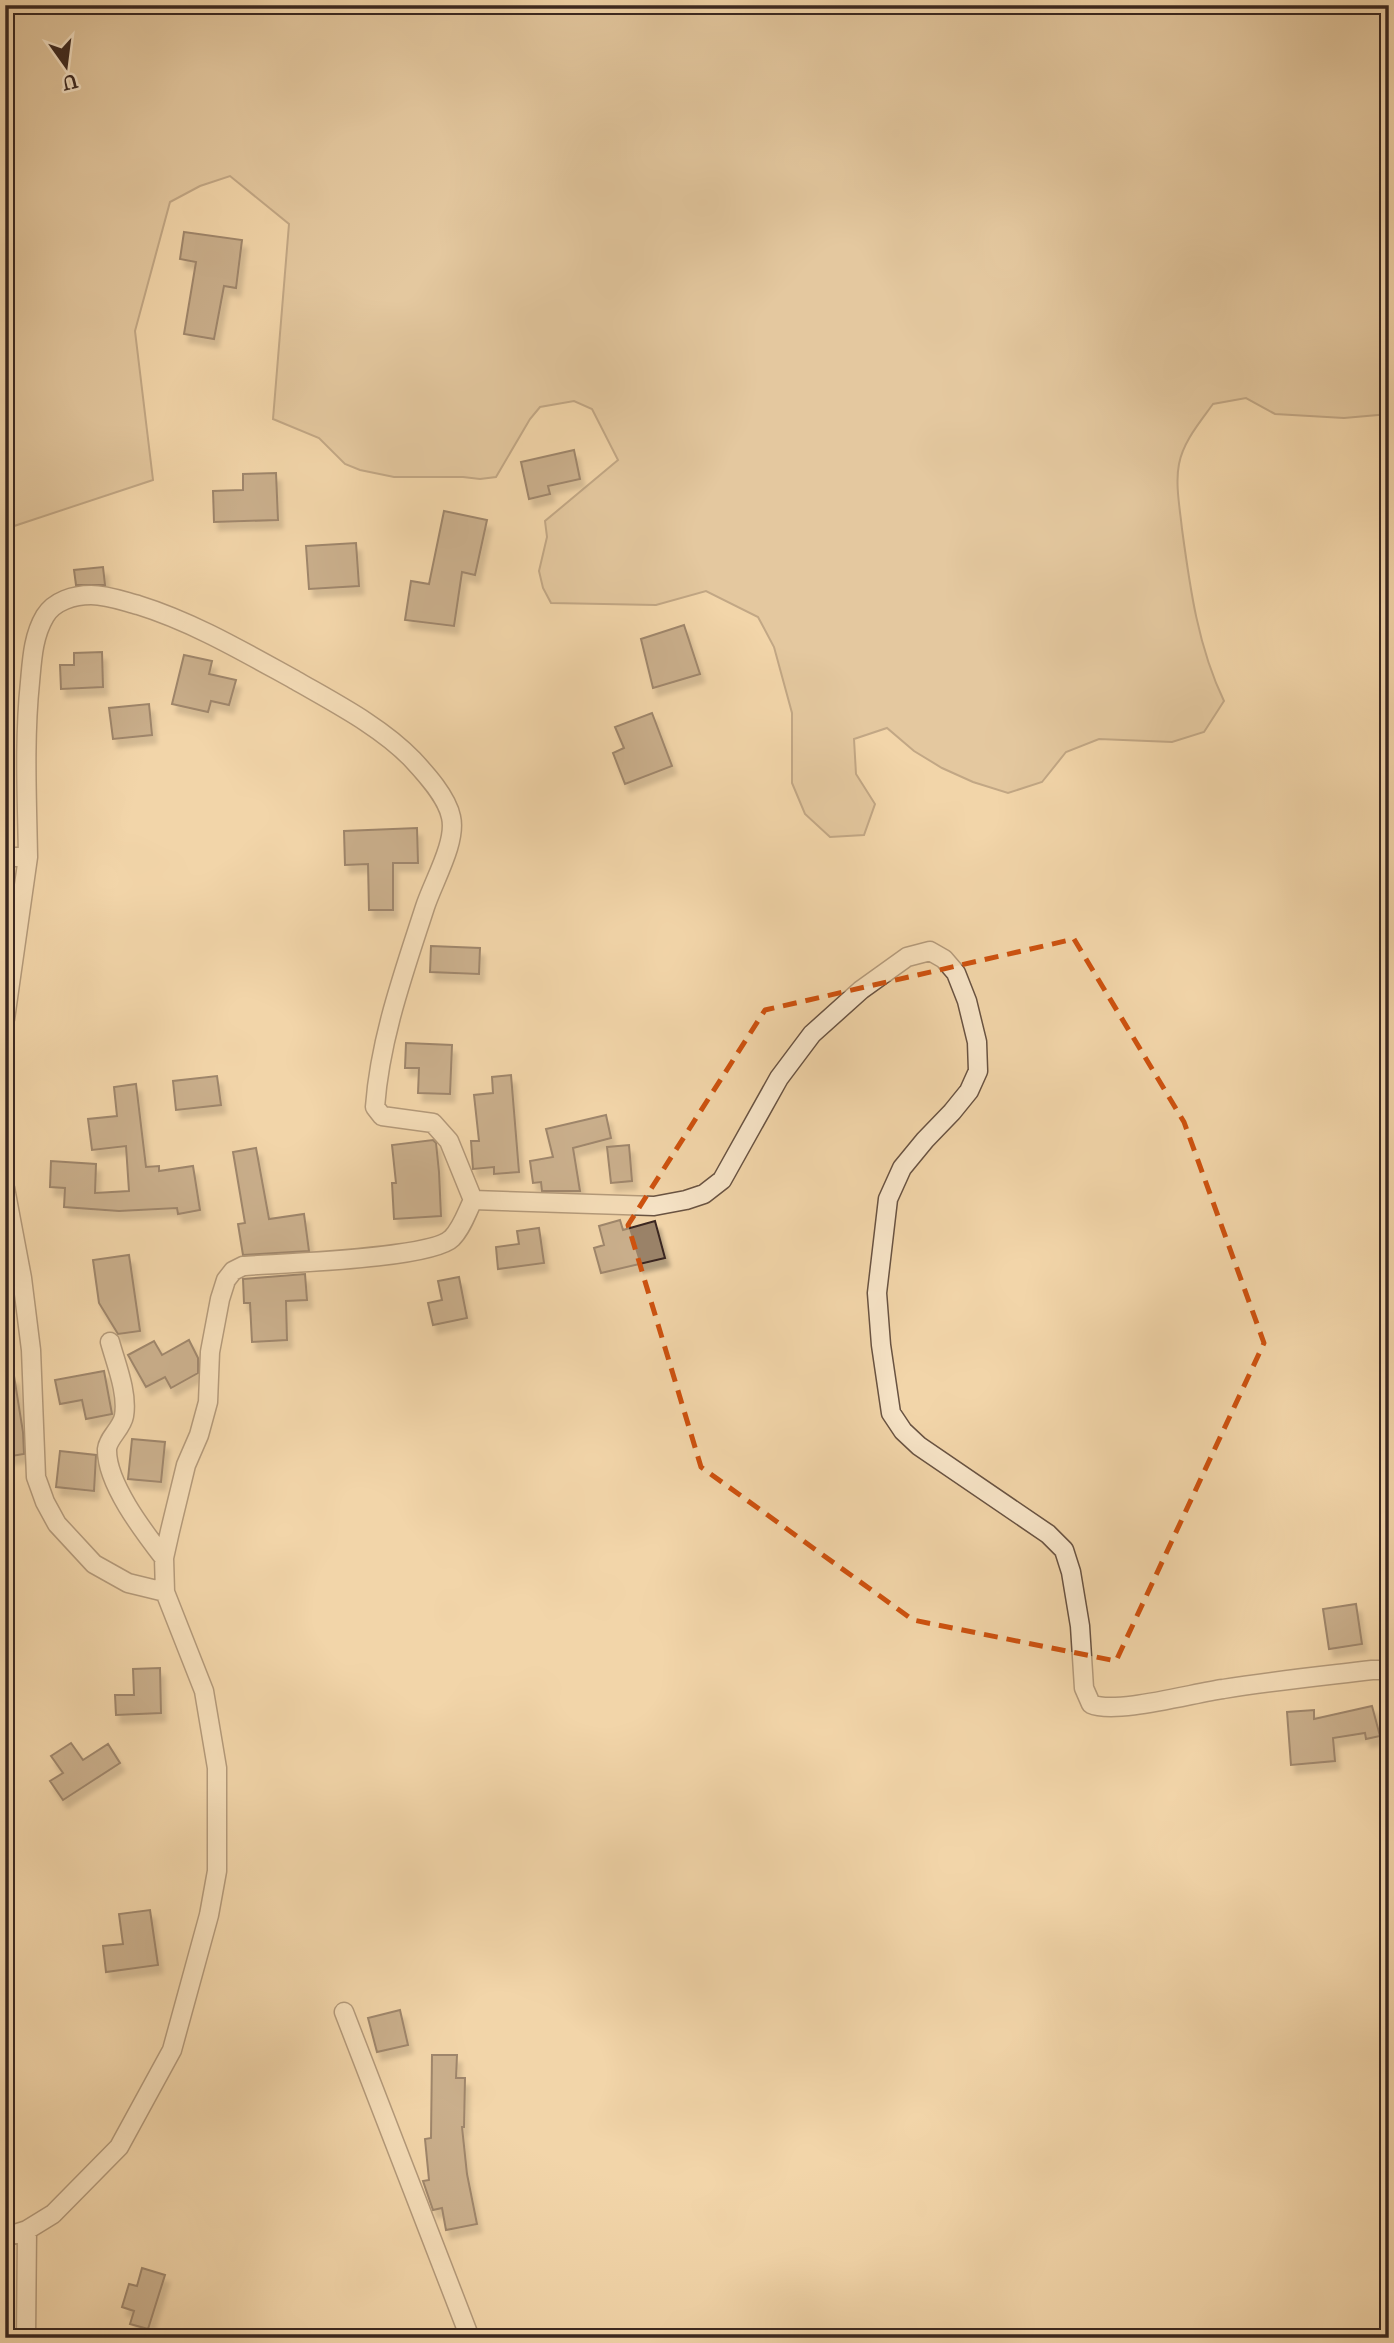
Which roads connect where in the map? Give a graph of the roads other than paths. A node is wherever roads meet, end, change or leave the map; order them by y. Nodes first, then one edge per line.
1 (5, 857) edge
2 (28, 857) junction
3 (5, 1019) edge
4 (5, 1188) edge
5 (473, 1200) junction
6 (110, 1342) dead end
7 (163, 1558) junction
8 (164, 1592) junction
9 (1389, 1670) edge
10 (344, 2012) dead end
11 (27, 2230) junction
12 (5, 2237) edge
13 (26, 2338) edge
14 (470, 2338) edge

1 - 2 street
2 - 3 street
2 - 5 street
4 - 8 street
5 - 7 street
5 - 9 street
6 - 7 street
7 - 8 street
8 - 11 street
10 - 14 street
11 - 12 street
11 - 13 street

